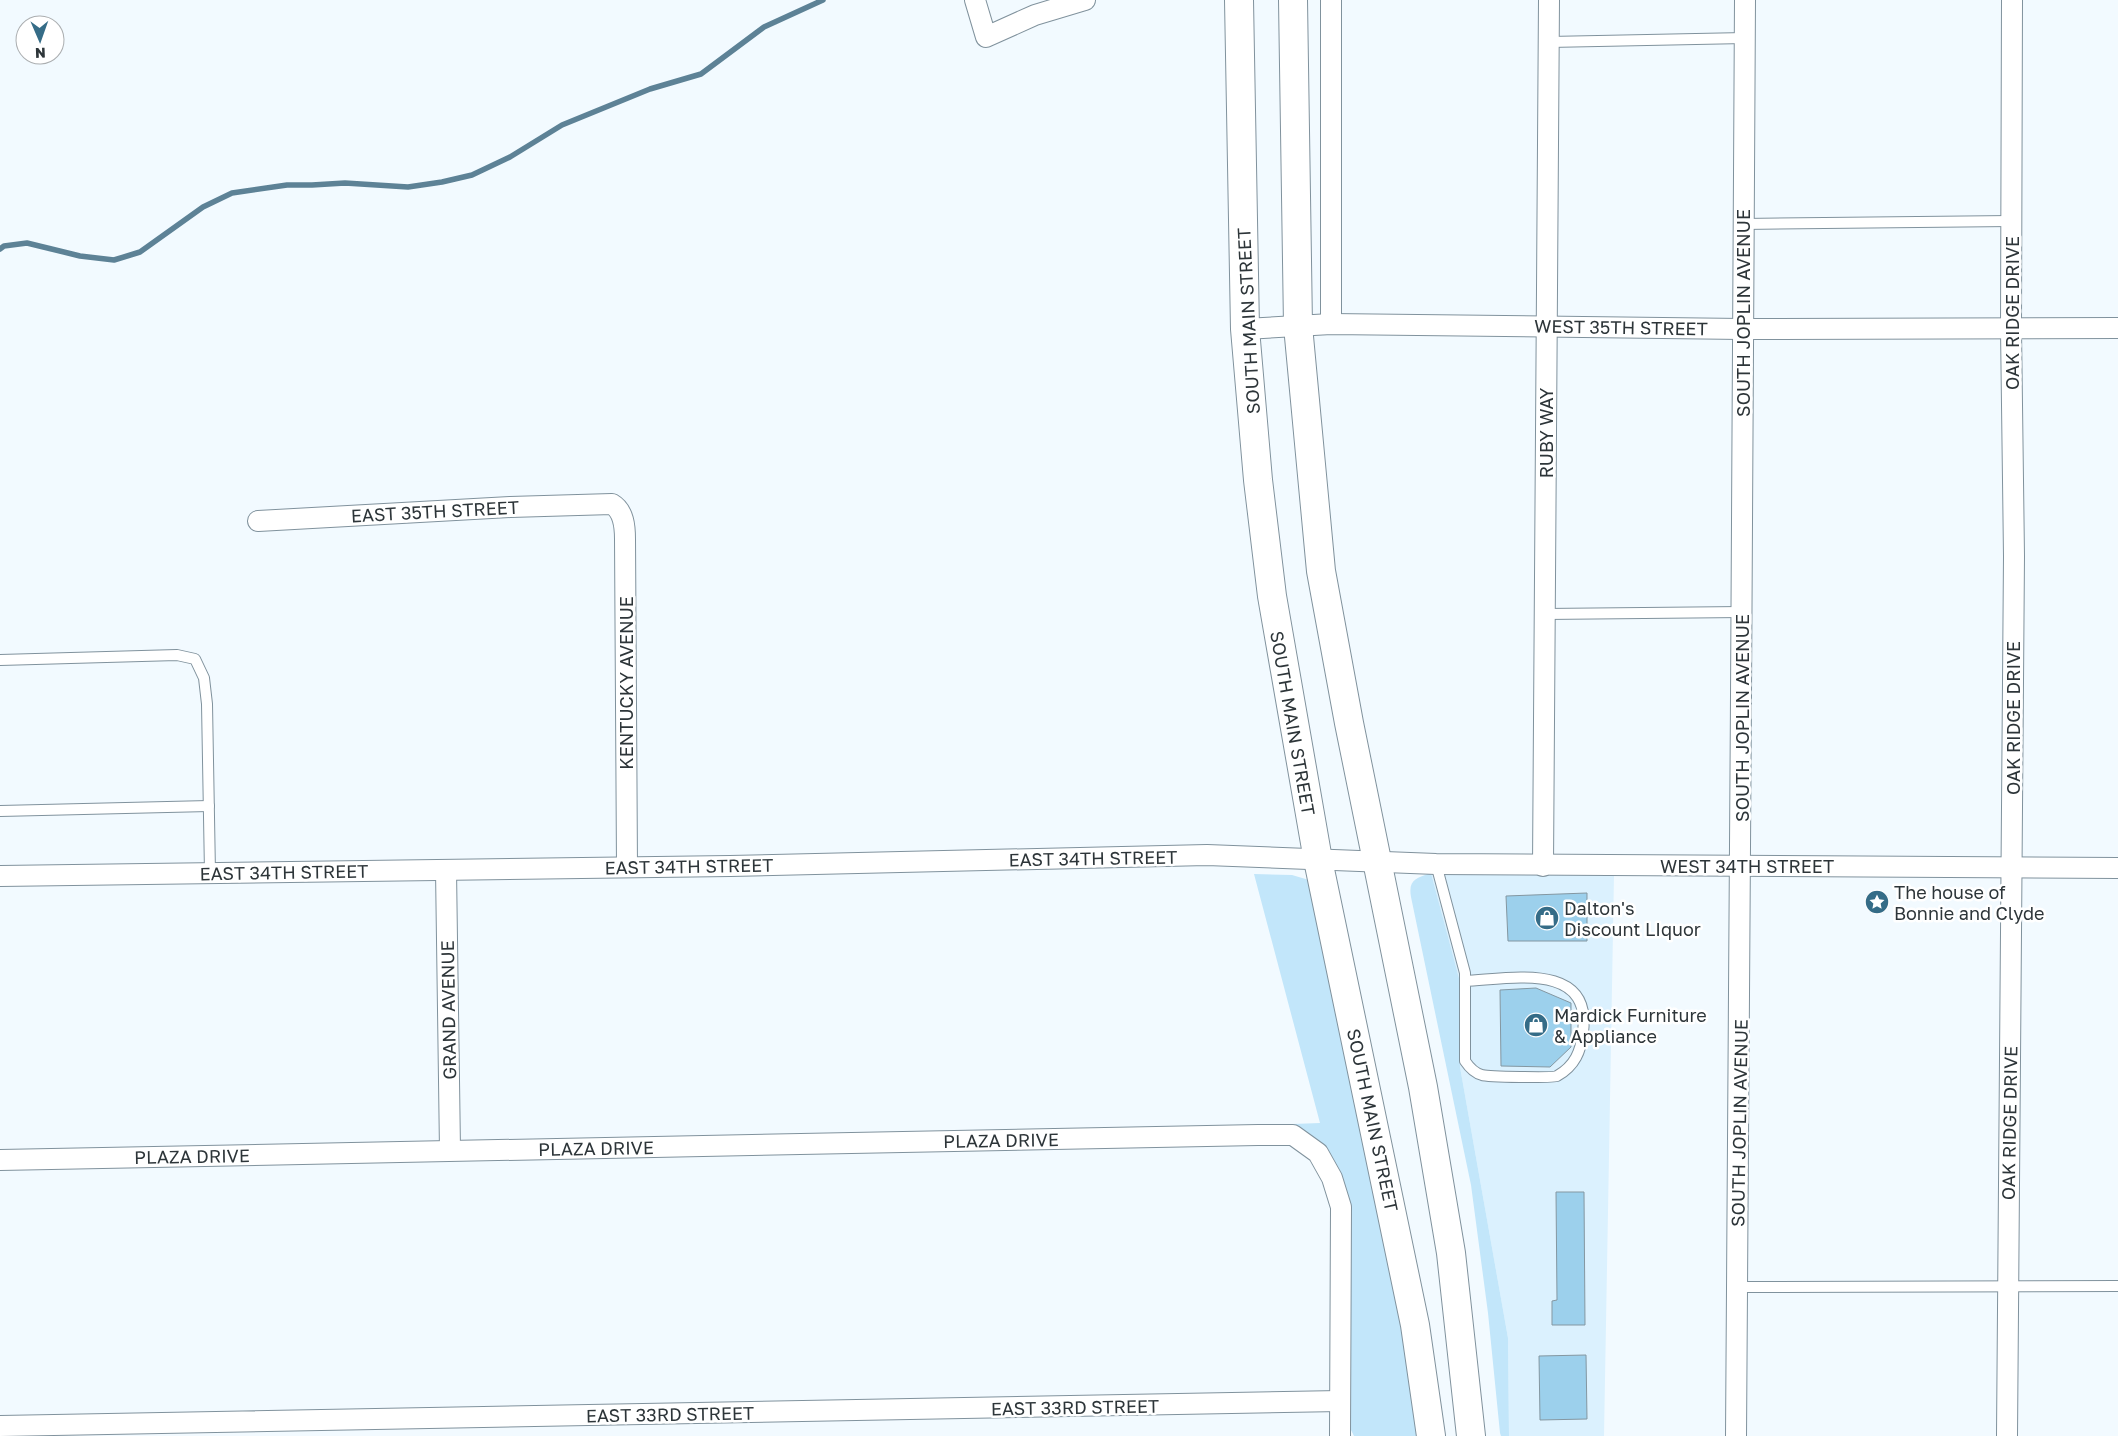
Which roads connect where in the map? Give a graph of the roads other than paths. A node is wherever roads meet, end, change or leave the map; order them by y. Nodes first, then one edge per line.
1 (975, 0) edge
2 (1084, 0) edge
3 (1239, 0) edge
4 (1293, 0) edge
5 (1331, 0) edge
6 (1549, 0) edge
7 (1745, 0) edge
8 (2012, 0) edge
9 (1744, 38) junction
10 (1549, 42) junction
11 (2012, 221) junction
12 (1743, 224) junction
13 (1331, 324) junction
14 (1298, 326) junction
15 (1547, 326) junction
16 (2118, 328) edge
17 (1245, 329) junction
18 (1742, 329) junction
19 (2011, 329) junction
20 (612, 504) joint
21 (258, 521) dead end
22 (1742, 612) junction
23 (1545, 614) junction
24 (0, 660) edge
25 (209, 806) junction
26 (0, 811) edge
27 (1318, 860) junction
28 (1377, 862) junction
29 (1436, 864) junction
30 (1543, 866) junction
31 (1741, 866) junction
32 (626, 867) junction
33 (2012, 868) junction
34 (2118, 868) edge
35 (446, 870) junction
36 (210, 873) junction
37 (0, 876) edge
38 (1465, 981) junction
39 (450, 1150) junction
40 (0, 1160) edge
41 (2118, 1286) edge
42 (1738, 1287) junction
43 (2007, 1288) junction
44 (1340, 1401) junction
45 (0, 1426) edge
46 (1340, 1436) edge
47 (1432, 1436) edge
48 (1470, 1436) edge
49 (1736, 1436) edge
50 (2008, 1436) edge

1 - 2 street
3 - 17 main road, SOUTH MAIN STREET
4 - 14 main road
5 - 13 street
6 - 10 street, RUBY WAY
7 - 9 street, SOUTH JOPLIN AVENUE
8 - 11 street, OAK RIDGE DRIVE
9 - 10 lane
9 - 12 street, SOUTH JOPLIN AVENUE
10 - 15 street, RUBY WAY
11 - 12 lane
11 - 19 street, OAK RIDGE DRIVE
12 - 18 street, SOUTH JOPLIN AVENUE
13 - 14 street, WEST 35TH STREET
13 - 15 street, WEST 35TH STREET
14 - 17 street, WEST 35TH STREET
14 - 28 main road
15 - 18 street, WEST 35TH STREET
15 - 23 street, RUBY WAY
16 - 19 street, WEST 35TH STREET
17 - 27 main road, SOUTH MAIN STREET
18 - 19 street, WEST 35TH STREET
18 - 22 street, SOUTH JOPLIN AVENUE
19 - 33 street, OAK RIDGE DRIVE
20 - 21 street, EAST 35TH STREET
20 - 32 street, KENTUCKY AVENUE
22 - 23 lane
22 - 31 street, SOUTH JOPLIN AVENUE
23 - 30 street, RUBY WAY
24 - 25 lane
25 - 26 lane
25 - 36 lane
27 - 28 street, EAST 34TH STREET
27 - 32 street, EAST 34TH STREET
27 - 47 main road, SOUTH MAIN STREET
28 - 29 street, WEST 34TH STREET
28 - 48 main road
29 - 30 street, WEST 34TH STREET
29 - 38 lane
30 - 31 street, WEST 34TH STREET
31 - 33 street, WEST 34TH STREET
31 - 42 street, SOUTH JOPLIN AVENUE
32 - 35 street, EAST 34TH STREET
33 - 34 street, WEST 34TH STREET
33 - 43 street, OAK RIDGE DRIVE
35 - 36 street, EAST 34TH STREET
35 - 39 street, GRAND AVENUE
36 - 37 street, EAST 34TH STREET
38 - 38 lane
39 - 40 street, PLAZA DRIVE
39 - 44 street, PLAZA DRIVE
41 - 43 lane
42 - 43 lane
42 - 49 street, SOUTH JOPLIN AVENUE
43 - 50 street, OAK RIDGE DRIVE
44 - 45 street, EAST 33RD STREET
44 - 46 street, PLAZA DRIVE

